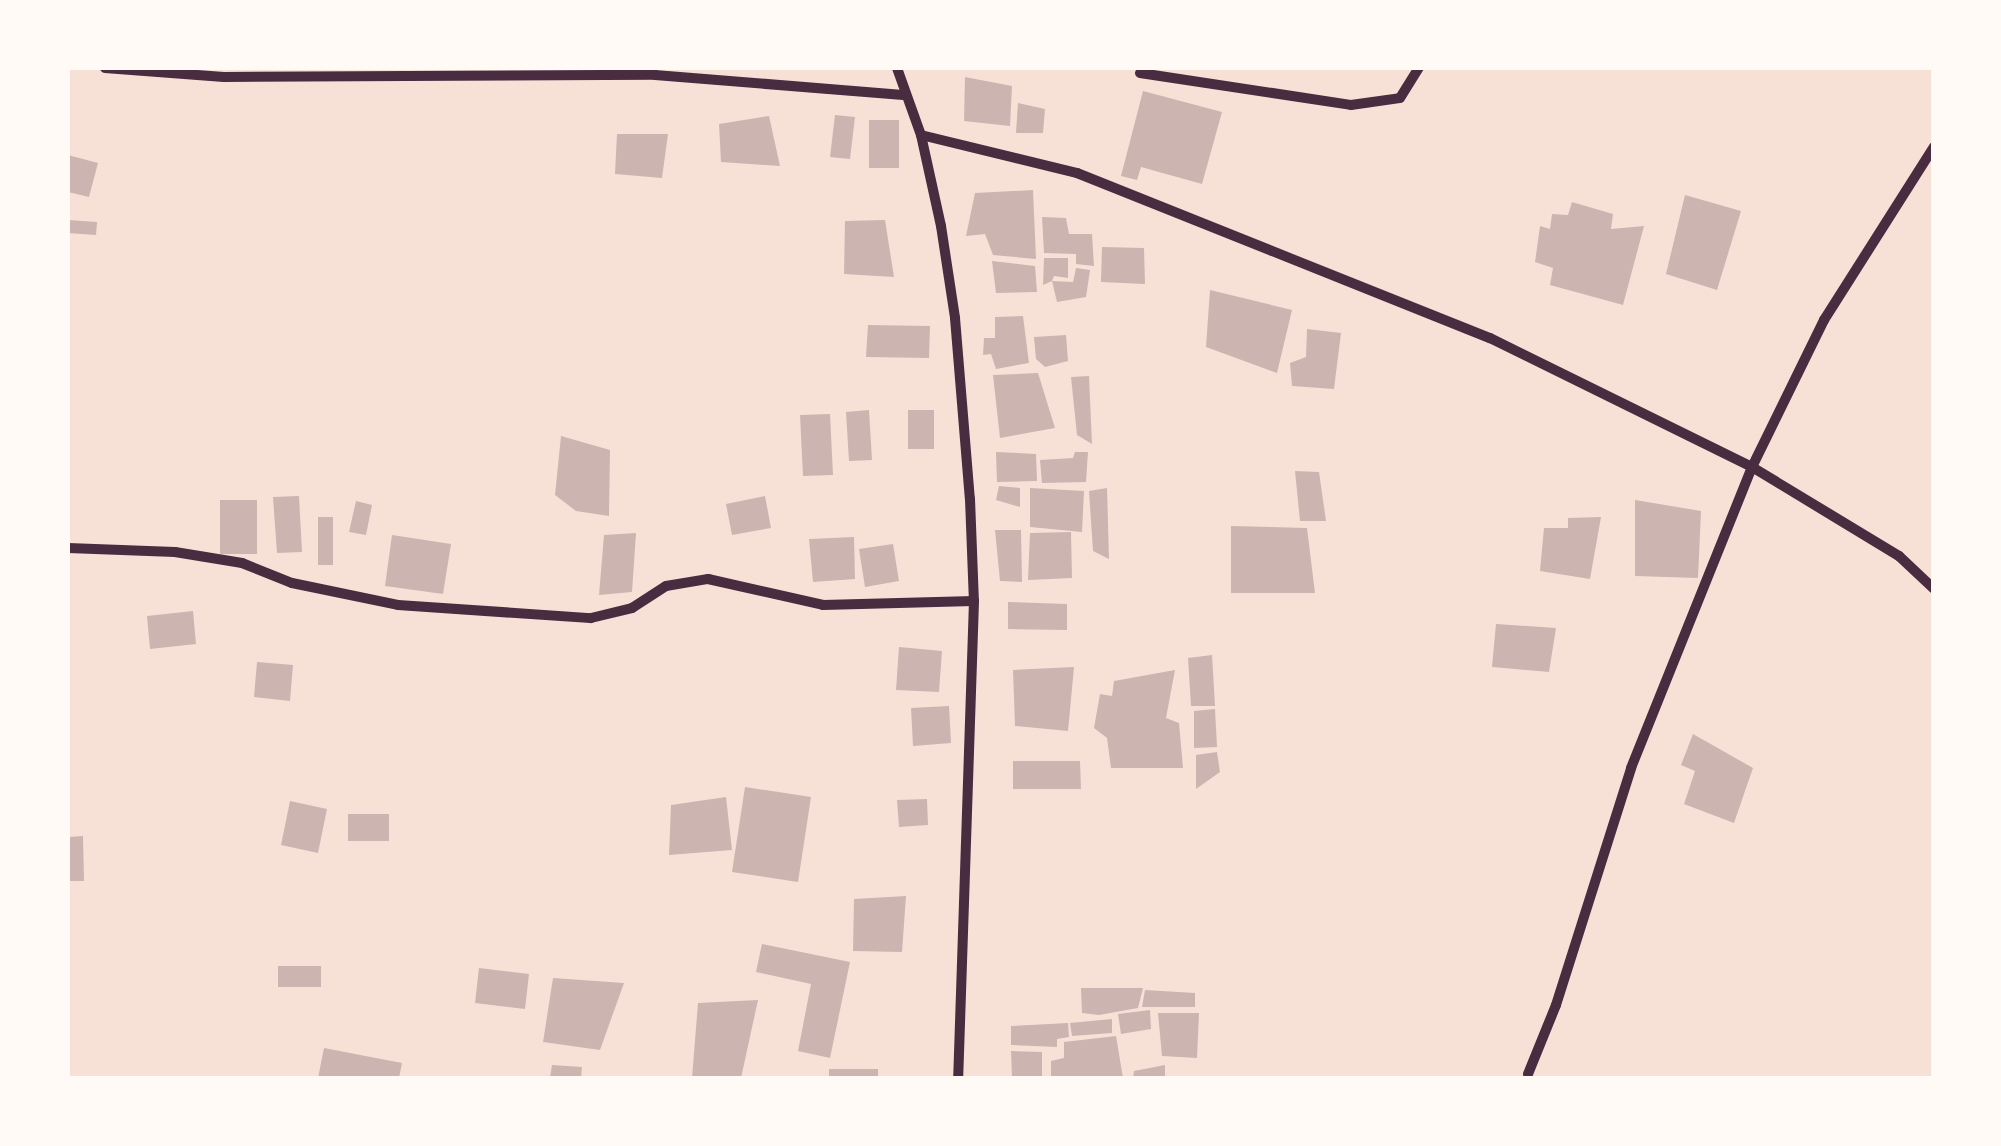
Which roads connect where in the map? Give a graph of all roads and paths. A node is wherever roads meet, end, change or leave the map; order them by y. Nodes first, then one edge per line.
1 (105, 68) edge
2 (897, 68) edge
3 (1419, 68) edge
4 (1140, 73) dead end
5 (906, 94) junction
6 (921, 135) junction
7 (1934, 148) edge
8 (1752, 467) junction
9 (68, 548) edge
10 (1934, 590) edge
11 (974, 601) junction
12 (1528, 1074) dead end
13 (958, 1078) edge

1 - 5 street
2 - 5 street
3 - 4 street
5 - 6 street
6 - 8 street
6 - 11 street
7 - 8 street
8 - 10 street
8 - 12 street
9 - 11 street
11 - 13 street

